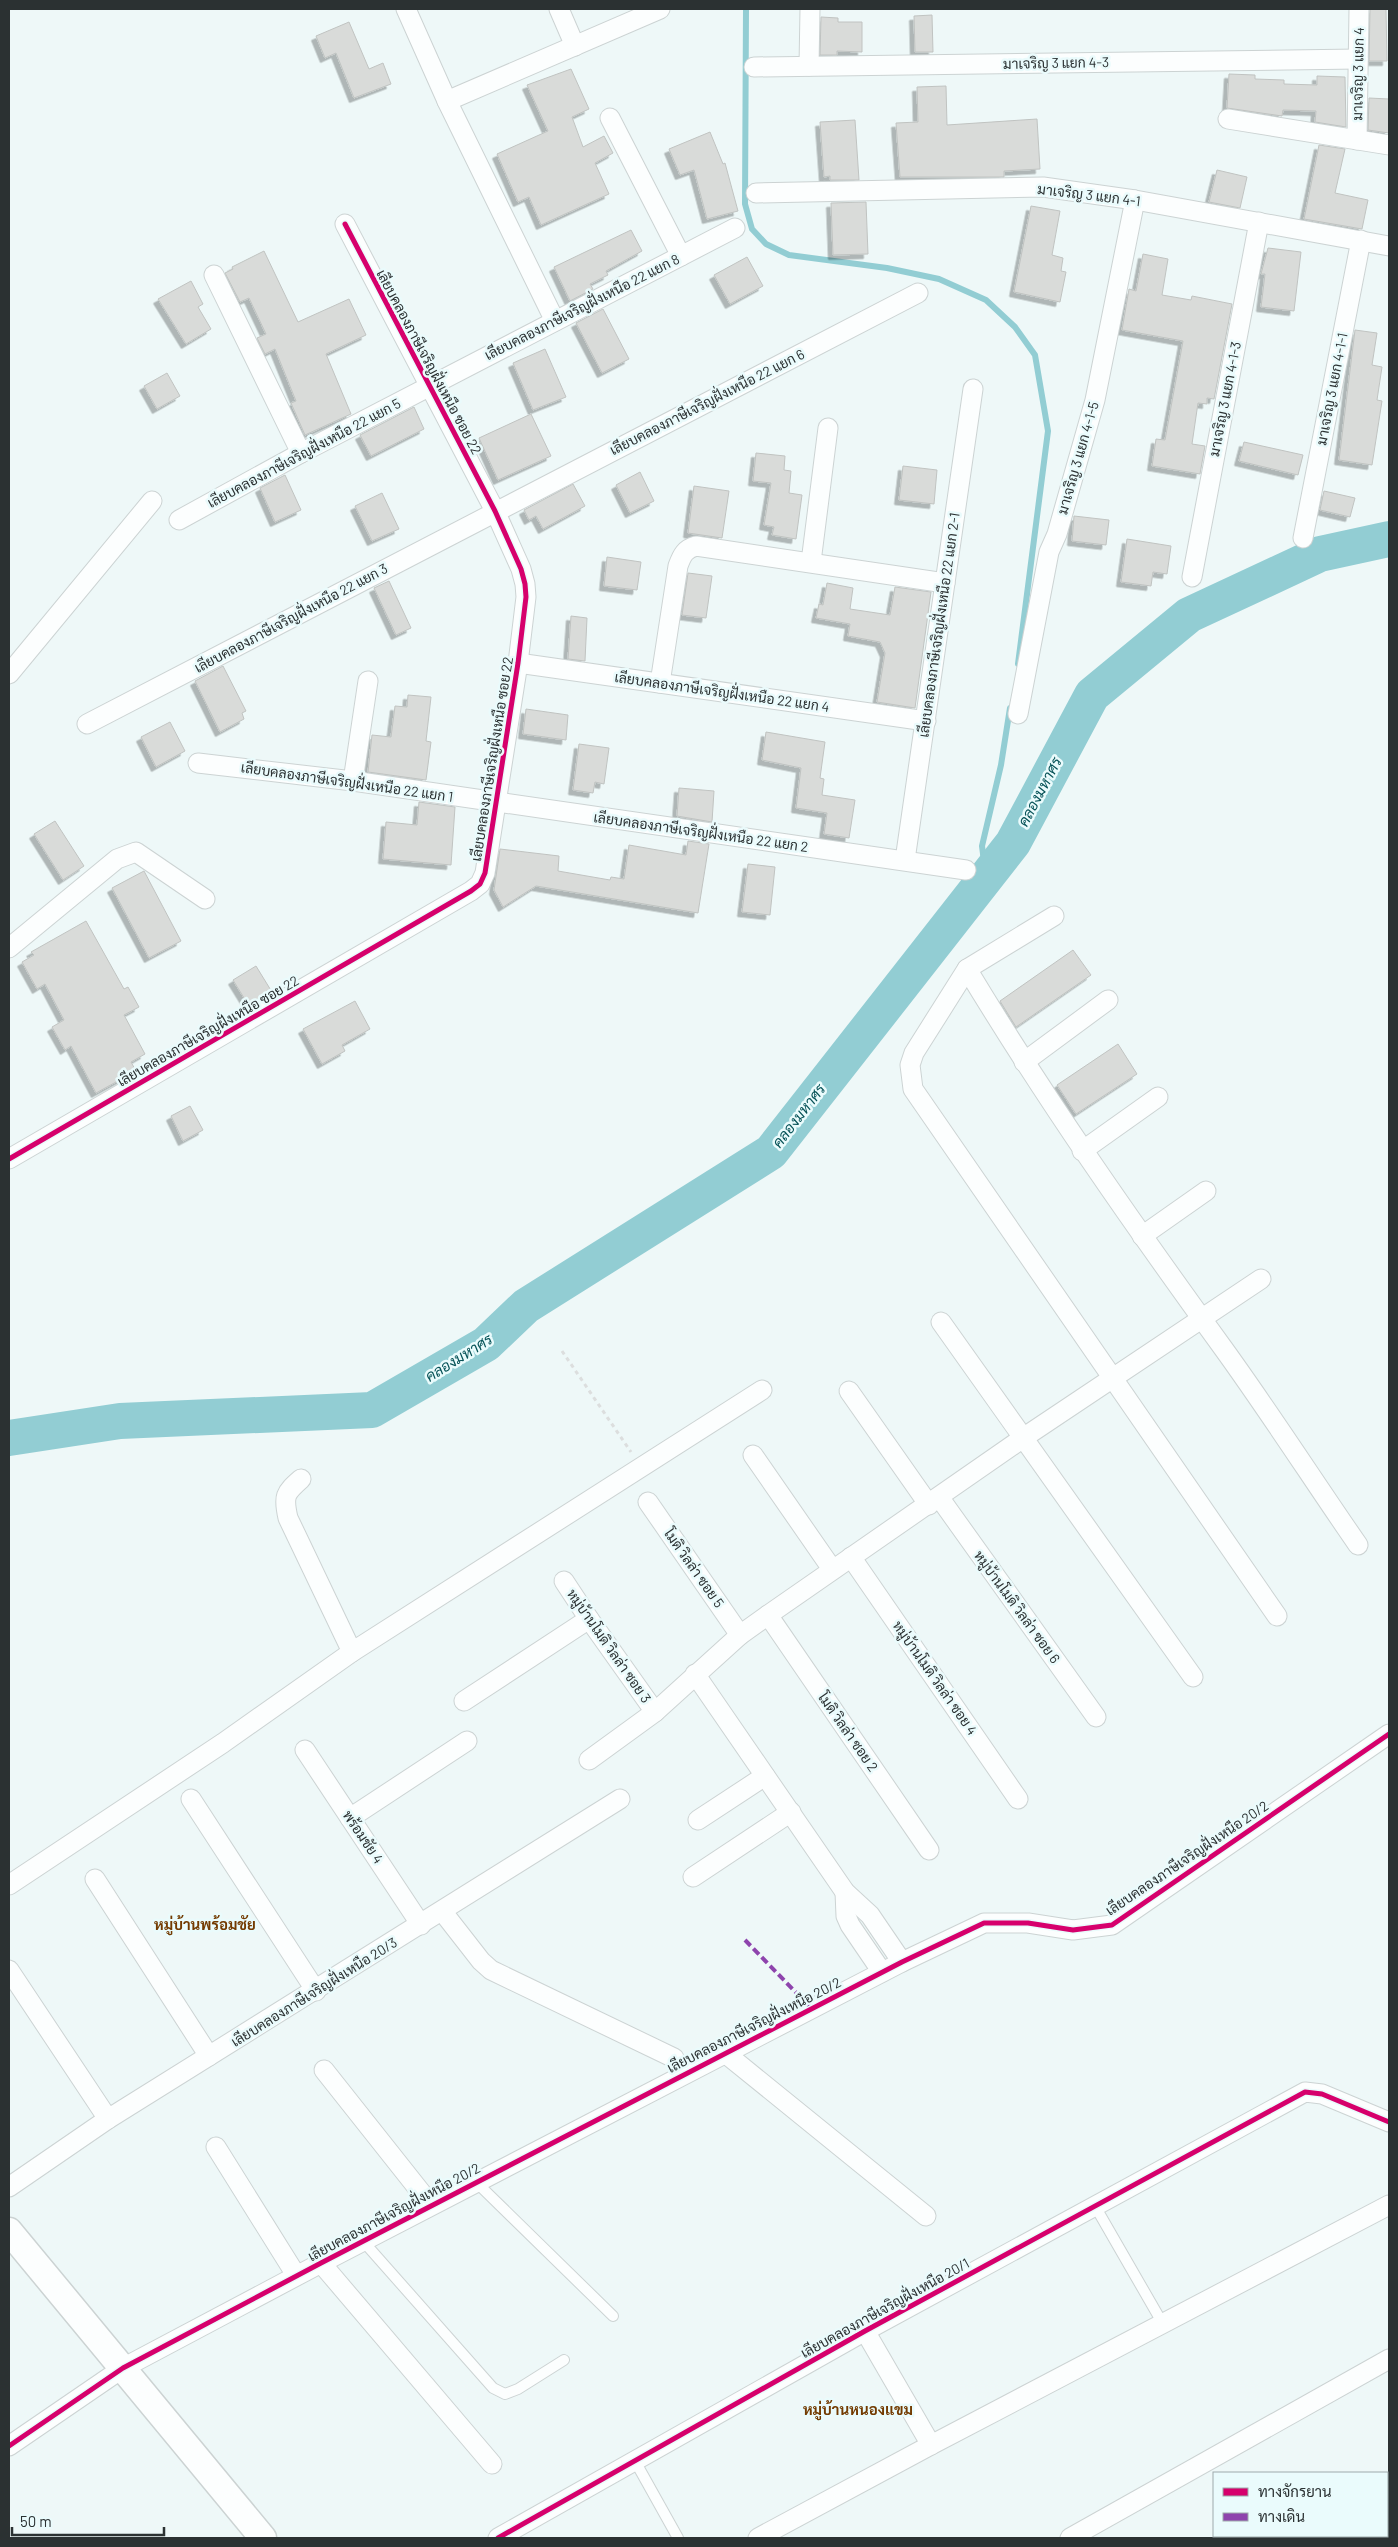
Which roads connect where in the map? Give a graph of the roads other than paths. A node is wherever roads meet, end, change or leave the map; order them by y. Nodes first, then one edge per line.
1 (406, 9) edge
2 (559, 9) edge
3 (660, 9) edge
4 (810, 9) edge
5 (1360, 9) edge
6 (575, 46) junction
7 (1358, 59) junction
8 (809, 66) junction
9 (754, 67) dead end
10 (446, 101) junction
11 (610, 118) dead end
12 (1228, 119) dead end
13 (1357, 140) junction
14 (1389, 145) edge
15 (756, 193) dead end
16 (1134, 200) junction
17 (1259, 222) junction
18 (345, 224) dead end
19 (735, 228) dead end
20 (1361, 240) junction
21 (1389, 246) edge
22 (680, 256) junction
23 (214, 276) dead end
24 (918, 293) dead end
25 (554, 321) junction
26 (429, 386) junction
27 (973, 389) dead end
28 (828, 428) dead end
29 (301, 453) junction
30 (152, 501) dead end
31 (495, 511) junction
32 (178, 520) dead end
33 (1303, 538) dead end
34 (810, 562) junction
35 (1192, 577) dead end
36 (945, 583) junction
37 (518, 664) junction
38 (9, 674) edge
39 (368, 681) dead end
40 (660, 683) junction
41 (1018, 714) dead end
42 (926, 721) junction
43 (87, 724) dead end
44 (198, 763) dead end
45 (353, 782) junction
46 (496, 803) junction
47 (904, 860) junction
48 (966, 870) dead end
49 (205, 899) dead end
50 (1054, 916) dead end
51 (9, 948) edge
52 (967, 969) junction
53 (1108, 1000) dead end
54 (1024, 1062) junction
55 (1158, 1097) dead end
56 (1082, 1151) junction
57 (9, 1159) edge
58 (1206, 1191) dead end
59 (1142, 1236) junction
60 (1261, 1278) dead end
61 (1202, 1320) junction
62 (941, 1322) dead end
63 (1113, 1379) junction
64 (762, 1390) dead end
65 (849, 1391) dead end
66 (1023, 1438) junction
67 (753, 1455) dead end
68 (301, 1479) dead end
69 (934, 1501) junction
70 (648, 1502) dead end
71 (1358, 1545) dead end
72 (851, 1557) junction
73 (832, 1570) junction
74 (564, 1581) dead end
75 (768, 1615) junction
76 (1277, 1616) dead end
77 (589, 1620) junction
78 (740, 1635) junction
79 (352, 1652) junction
80 (695, 1674) junction
81 (1192, 1677) dead end
82 (464, 1700) dead end
83 (655, 1712) junction
84 (1096, 1717) dead end
85 (1389, 1734) edge
86 (467, 1741) dead end
87 (305, 1750) dead end
88 (589, 1760) dead end
89 (765, 1776) junction
90 (191, 1799) dead end
91 (620, 1799) dead end
92 (1018, 1799) dead end
93 (791, 1812) junction
94 (350, 1818) junction
95 (698, 1820) dead end
96 (929, 1850) dead end
97 (693, 1877) dead end
98 (95, 1879) dead end
99 (9, 1885) edge
100 (845, 1892) junction
101 (442, 1911) junction
102 (421, 1925) junction
103 (902, 1962) junction
104 (9, 1970) edge
105 (882, 1972) junction
106 (316, 1991) junction
107 (725, 2053) junction
108 (209, 2056) junction
109 (674, 2058) dead end
110 (324, 2070) dead end
111 (108, 2119) junction
112 (1389, 2122) edge
113 (216, 2147) dead end
114 (476, 2182) junction
115 (9, 2187) edge
116 (431, 2205) junction
117 (1389, 2205) edge
118 (1095, 2206) junction
119 (926, 2216) dead end
120 (9, 2231) edge
121 (363, 2241) junction
122 (321, 2263) junction
123 (296, 2275) junction
124 (613, 2316) dead end
125 (1163, 2324) junction
126 (865, 2331) junction
127 (1389, 2359) edge
128 (564, 2360) dead end
129 (123, 2368) junction
130 (931, 2445) junction
131 (9, 2446) edge
132 (635, 2460) junction
133 (492, 2464) dead end
134 (263, 2538) edge
135 (498, 2538) edge
136 (678, 2538) edge
137 (758, 2538) edge
138 (1070, 2538) edge

1 - 10 street
2 - 6 street
3 - 6 street
4 - 8 street
5 - 7 street, มาเจริญ 3 แยก 4
6 - 10 street
7 - 8 street, มาเจริญ 3 แยก 4-3
7 - 13 street, มาเจริญ 3 แยก 4
8 - 9 street, มาเจริญ 3 แยก 4-3
10 - 25 street
11 - 22 street
12 - 13 street, มาเจริญ 3 แยก 4
13 - 14 street, มาเจริญ 3 แยก 4
15 - 16 street, มาเจริญ 3 แยก 4-1
16 - 17 street, มาเจริญ 3 แยก 4-1
16 - 41 street, มาเจริญ 3 แยก 4-1-5
17 - 20 street, มาเจริญ 3 แยก 4-1
17 - 35 street, มาเจริญ 3 แยก 4-1-3
18 - 26 street, เลียบคลองภาษีเจริญฝั่งเหนือ ซอย 22
19 - 22 street, เลียบคลองภาษีเจริญฝั่งเหนือ 22 แยก 8
20 - 21 street, มาเจริญ 3 แยก 4-1
20 - 33 street, มาเจริญ 3 แยก 4-1-1
22 - 25 street, เลียบคลองภาษีเจริญฝั่งเหนือ 22 แยก 8
23 - 29 street
24 - 31 street, เลียบคลองภาษีเจริญฝั่งเหนือ 22 แยก 6
25 - 26 street, เลียบคลองภาษีเจริญฝั่งเหนือ 22 แยก 8
26 - 29 street, เลียบคลองภาษีเจริญฝั่งเหนือ 22 แยก 5
26 - 31 street, เลียบคลองภาษีเจริญฝั่งเหนือ ซอย 22
27 - 36 street, เลียบคลองภาษีเจริญฝั่งเหนือ 22 แยก 2-1
28 - 34 street
29 - 32 street, เลียบคลองภาษีเจริญฝั่งเหนือ 22 แยก 5
30 - 38 street
31 - 37 street, เลียบคลองภาษีเจริญฝั่งเหนือ ซอย 22
31 - 43 street, เลียบคลองภาษีเจริญฝั่งเหนือ 22 แยก 3
34 - 36 street
34 - 40 street
36 - 42 street, เลียบคลองภาษีเจริญฝั่งเหนือ 22 แยก 2-1
37 - 40 street, เลียบคลองภาษีเจริญฝั่งเหนือ 22 แยก 4
37 - 46 street, เลียบคลองภาษีเจริญฝั่งเหนือ ซอย 22
39 - 45 street
40 - 42 street, เลียบคลองภาษีเจริญฝั่งเหนือ 22 แยก 4
42 - 47 street, เลียบคลองภาษีเจริญฝั่งเหนือ 22 แยก 2-1
44 - 45 street, เลียบคลองภาษีเจริญฝั่งเหนือ 22 แยก 1
45 - 46 street, เลียบคลองภาษีเจริญฝั่งเหนือ 22 แยก 1
46 - 47 street, เลียบคลองภาษีเจริญฝั่งเหนือ 22 แยก 2
46 - 57 street, เลียบคลองภาษีเจริญฝั่งเหนือ ซอย 22
47 - 48 street, เลียบคลองภาษีเจริญฝั่งเหนือ 22 แยก 2
49 - 51 street
50 - 52 street
52 - 54 street
52 - 63 street
53 - 54 street
54 - 56 street
55 - 56 street
56 - 59 street
58 - 59 street
59 - 61 street
60 - 61 street
61 - 63 street
61 - 71 street
62 - 66 street
63 - 66 street
63 - 76 street
64 - 79 street
65 - 69 street, หมู่บ้านโมดิ วิลล่า ซอย 6
66 - 69 street
66 - 81 street
67 - 73 street
68 - 79 street
69 - 72 street
69 - 84 street, หมู่บ้านโมดิ วิลล่า ซอย 6
70 - 78 street, โมดิ วิลล่า ซอย 5
72 - 73 street
72 - 92 street, หมู่บ้านโมดิ วิลล่า ซอย 4
73 - 75 street
74 - 77 street, หมู่บ้านโมดิ วิลล่า ซอย 3
75 - 78 street
75 - 96 street, โมดิ วิลล่า ซอย 2
77 - 82 street
77 - 83 street, หมู่บ้านโมดิ วิลล่า ซอย 3
78 - 80 street
79 - 99 street
80 - 83 street
80 - 89 street
83 - 88 street
85 - 103 street, เลียบคลองภาษีเจริญฝั่งเหนือ 20/2
86 - 94 street
87 - 94 street, พร้อมชัย 4
89 - 93 street
89 - 95 street
90 - 106 street
91 - 101 street, เลียบคลองภาษีเจริญฝั่งเหนือ 20/3
93 - 97 street
93 - 100 street
94 - 102 street, พร้อมชัย 4
98 - 108 street
100 - 103 street
100 - 105 street
101 - 102 street, เลียบคลองภาษีเจริญฝั่งเหนือ 20/3
101 - 109 street
102 - 106 street, เลียบคลองภาษีเจริญฝั่งเหนือ 20/3
103 - 105 street, เลียบคลองภาษีเจริญฝั่งเหนือ 20/2
104 - 111 street
105 - 107 street, เลียบคลองภาษีเจริญฝั่งเหนือ 20/2
106 - 108 street, เลียบคลองภาษีเจริญฝั่งเหนือ 20/3
107 - 114 street, เลียบคลองภาษีเจริญฝั่งเหนือ 20/2
107 - 119 street
108 - 111 street, เลียบคลองภาษีเจริญฝั่งเหนือ 20/3
110 - 116 street
111 - 115 street, เลียบคลองภาษีเจริญฝั่งเหนือ 20/3
112 - 118 street, เลียบคลองภาษีเจริญฝั่งเหนือ 20/1
113 - 123 street
114 - 116 street, เลียบคลองภาษีเจริญฝั่งเหนือ 20/2
114 - 124 lane
116 - 121 street, เลียบคลองภาษีเจริญฝั่งเหนือ 20/2
117 - 125 street
118 - 125 lane
118 - 126 street, เลียบคลองภาษีเจริญฝั่งเหนือ 20/1
120 - 129 main road
121 - 122 street, เลียบคลองภาษีเจริญฝั่งเหนือ 20/2
121 - 128 lane
122 - 123 street, เลียบคลองภาษีเจริญฝั่งเหนือ 20/2
122 - 133 street
123 - 129 street, เลียบคลองภาษีเจริญฝั่งเหนือ 20/2
125 - 130 street
126 - 130 street
126 - 132 street, เลียบคลองภาษีเจริญฝั่งเหนือ 20/1
127 - 138 street
129 - 131 street, เลียบคลองภาษีเจริญฝั่งเหนือ 20/2
129 - 134 main road
130 - 137 street
132 - 135 street, เลียบคลองภาษีเจริญฝั่งเหนือ 20/1
132 - 136 lane

